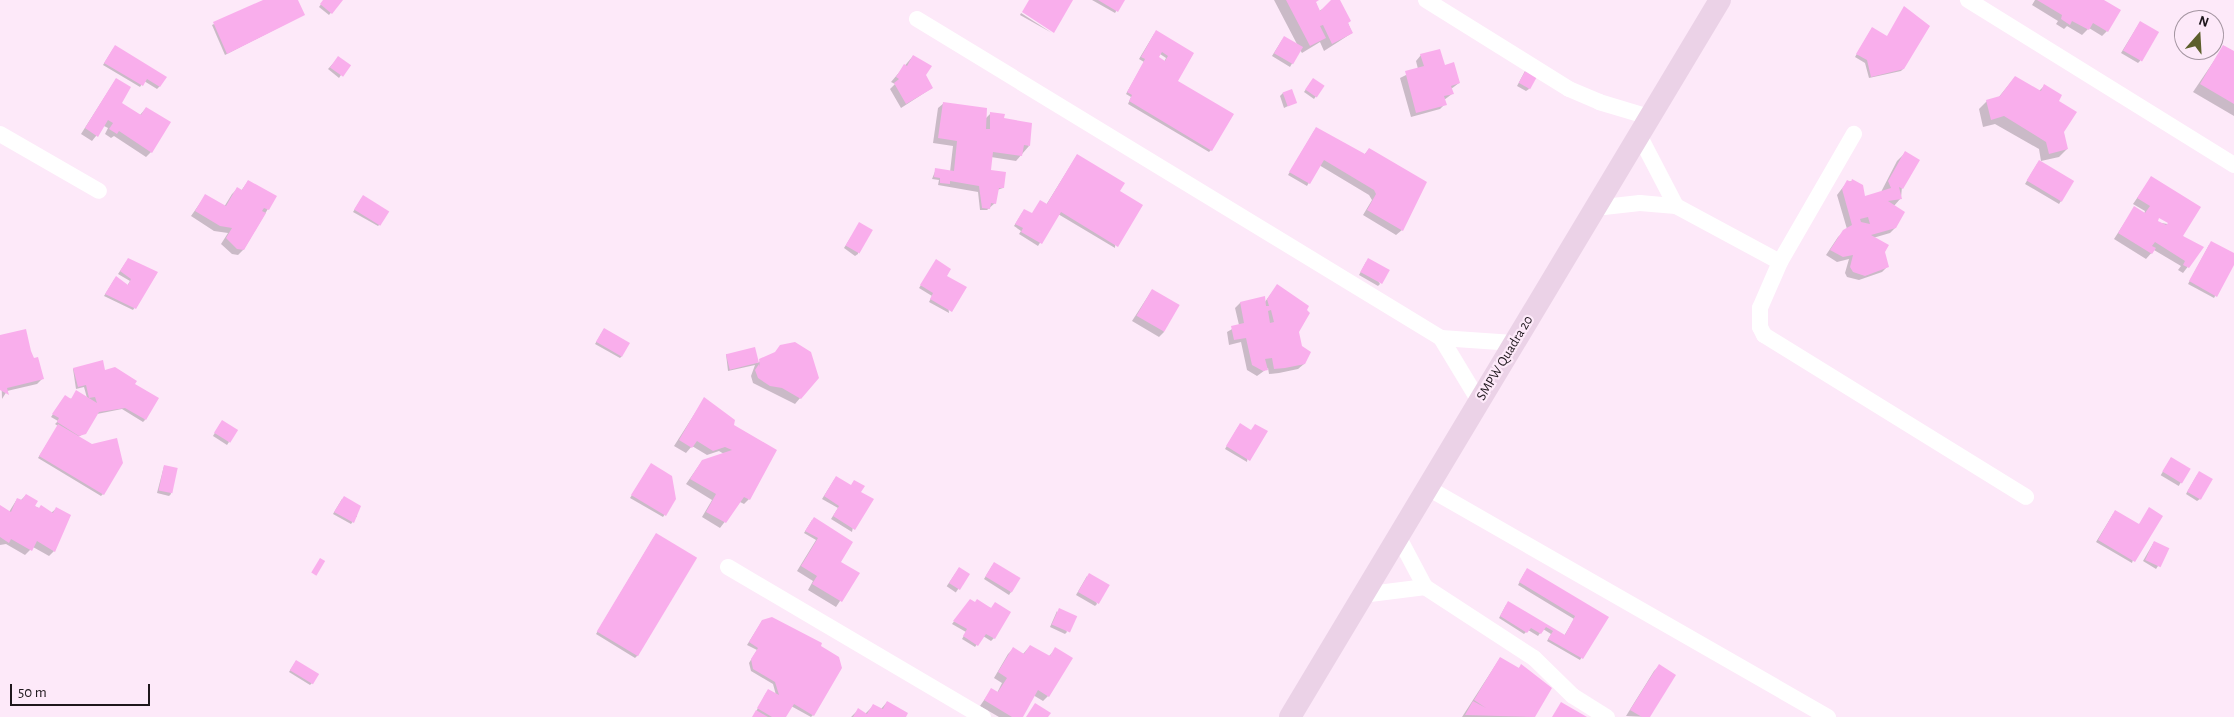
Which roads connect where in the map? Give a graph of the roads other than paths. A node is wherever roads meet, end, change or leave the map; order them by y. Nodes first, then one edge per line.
1 (1426, 0) edge
2 (1720, 0) edge
3 (1968, 0) edge
4 (917, 19) dead end
5 (1644, 126) junction
6 (0, 134) edge
7 (1854, 134) dead end
8 (2234, 165) edge
9 (99, 191) dead end
10 (1676, 206) junction
11 (1595, 208) junction
12 (1780, 262) junction
13 (1441, 338) junction
14 (1514, 343) junction
15 (1479, 401) junction
16 (1428, 488) junction
17 (2026, 496) dead end
18 (1398, 536) junction
19 (728, 567) dead end
20 (1425, 587) junction
21 (1362, 596) junction
22 (983, 717) edge
23 (1290, 717) edge
24 (1607, 717) edge
25 (1828, 717) edge

1 - 5 street
2 - 5 street, SMPW Quadra 20
3 - 8 street
4 - 13 street
5 - 10 street
5 - 11 street, SMPW Quadra 20
6 - 9 street
7 - 12 street
10 - 11 street
10 - 12 street
11 - 14 street, SMPW Quadra 20
12 - 17 street
13 - 14 street
13 - 15 street
14 - 15 street, SMPW Quadra 20
15 - 16 street, SMPW Quadra 20
16 - 18 street, SMPW Quadra 20
16 - 25 street
18 - 20 street
18 - 21 street, SMPW Quadra 20
19 - 22 street
20 - 21 street
20 - 24 street
21 - 23 street, SMPW Quadra 20

